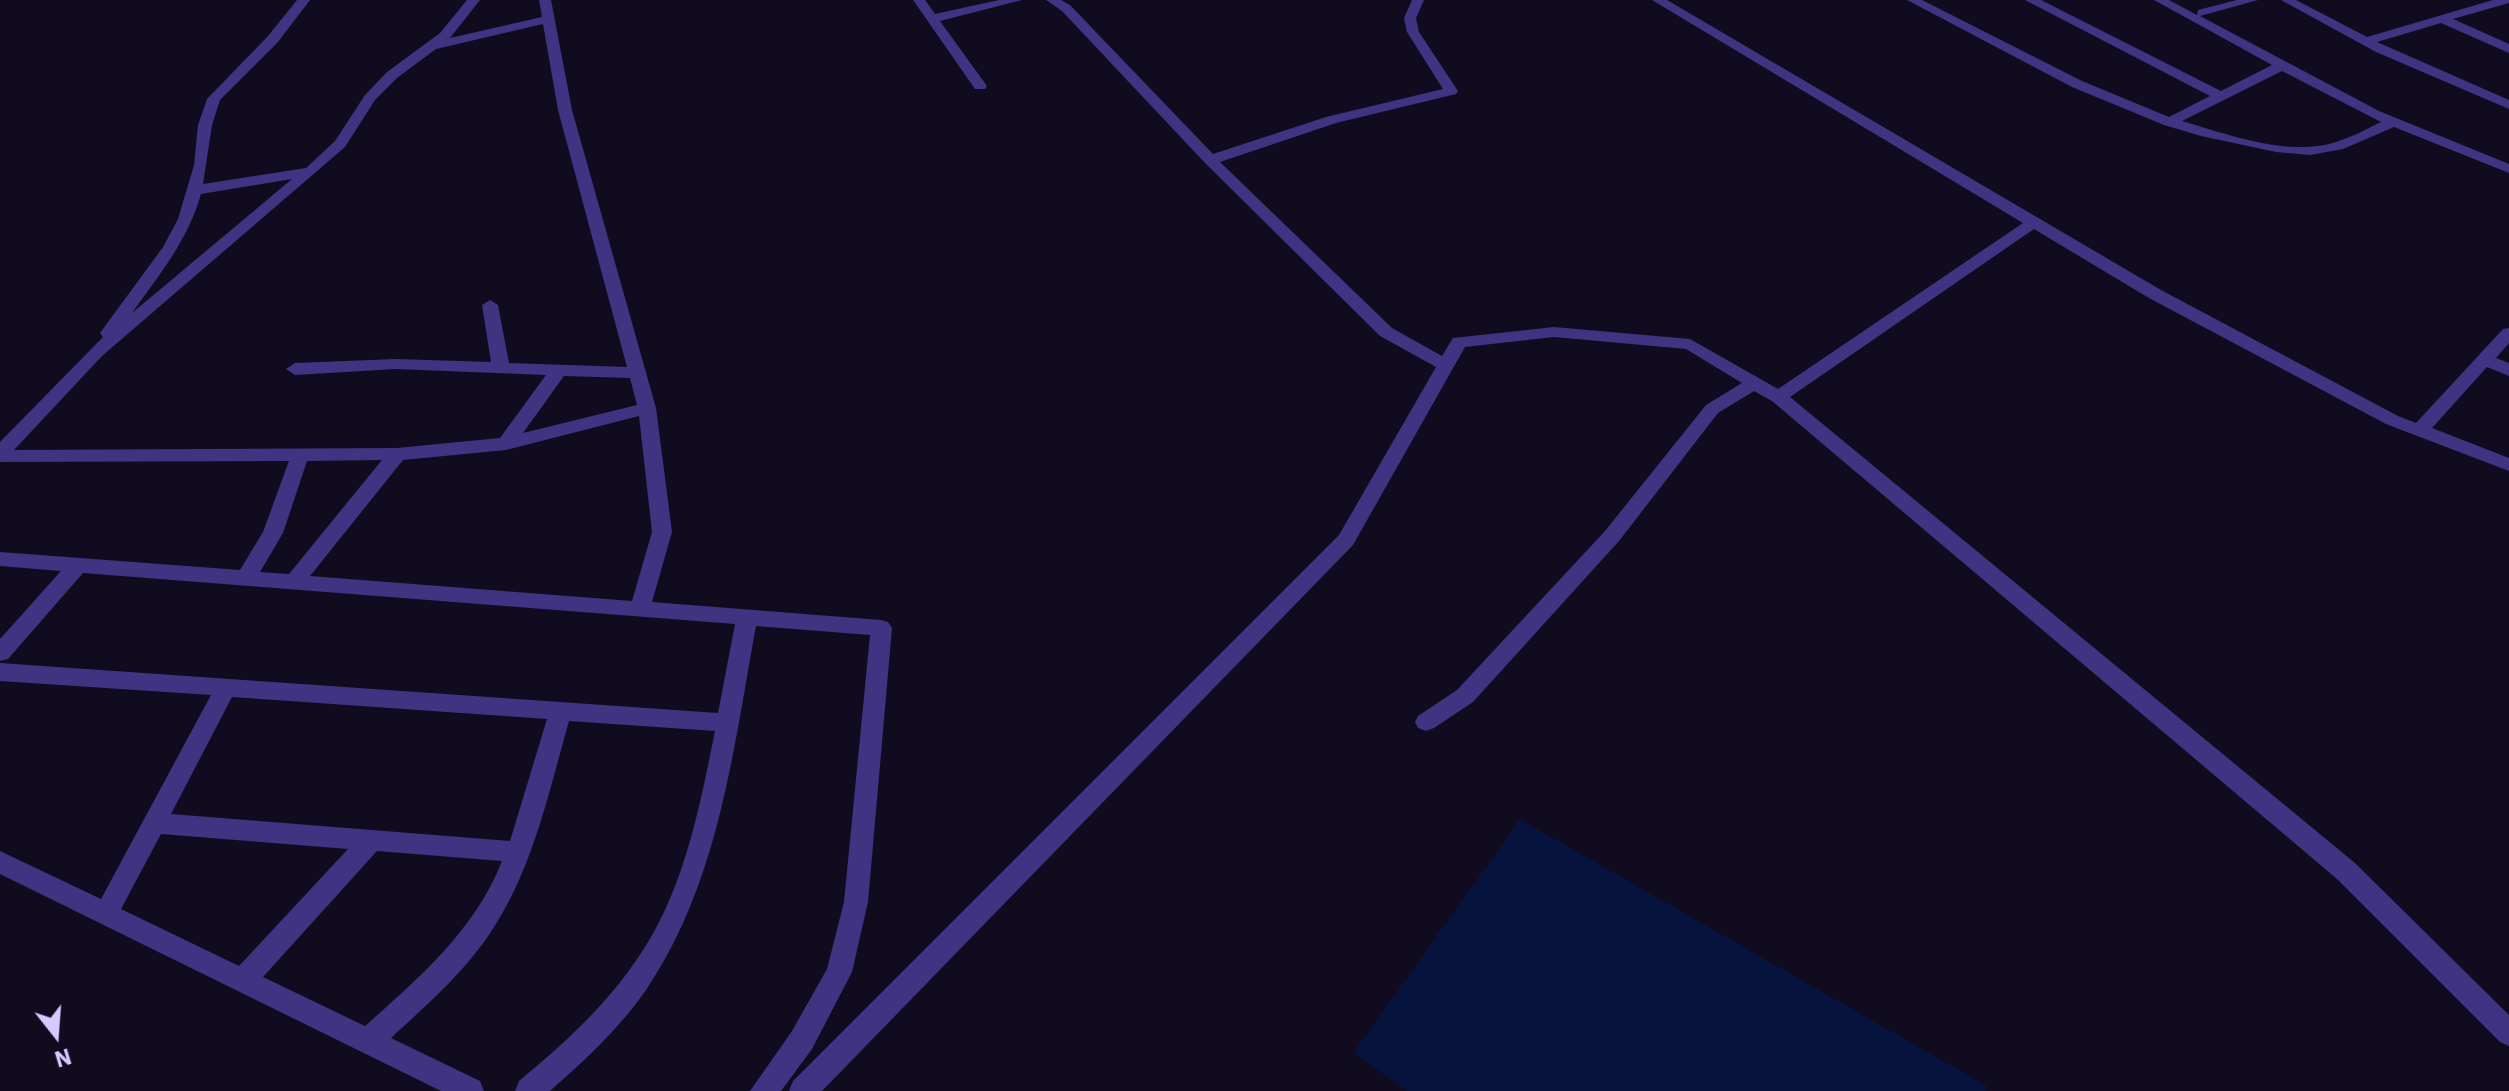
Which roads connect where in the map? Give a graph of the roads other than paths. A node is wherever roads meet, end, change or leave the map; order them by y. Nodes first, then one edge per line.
1 (304, 0) edge
2 (474, 0) edge
3 (545, 0) edge
4 (919, 0) edge
5 (1016, 0) edge
6 (1052, 0) edge
7 (1418, 0) edge
8 (1658, 0) edge
9 (1913, 0) edge
10 (2031, 0) edge
11 (2160, 0) edge
12 (2252, 0) edge
13 (2287, 0) edge
14 (2452, 0) edge
15 (2506, 1) edge
16 (2203, 7) edge
17 (2473, 10) junction
18 (549, 19) junction
19 (931, 19) junction
20 (2442, 19) junction
21 (2219, 32) junction
22 (2366, 41) junction
23 (431, 46) junction
24 (2509, 49) edge
25 (2289, 67) junction
26 (980, 86) dead end
27 (2220, 96) junction
28 (2509, 105) edge
29 (2169, 122) junction
30 (2393, 122) junction
31 (2440, 142) junction
32 (2478, 147) junction
33 (2509, 159) edge
34 (1210, 160) junction
35 (2509, 169) edge
36 (311, 172) junction
37 (195, 190) junction
38 (2033, 223) junction
39 (490, 305) dead end
40 (2509, 333) edge
41 (102, 347) junction
42 (2484, 359) junction
43 (1446, 365) junction
44 (501, 368) junction
45 (295, 369) dead end
46 (559, 370) junction
47 (2509, 370) edge
48 (637, 373) junction
49 (1754, 383) junction
50 (1778, 397) junction
51 (647, 408) junction
52 (2420, 430) junction
53 (506, 444) junction
54 (0, 454) edge
55 (397, 454) junction
56 (300, 455) junction
57 (2509, 465) edge
58 (0, 559) edge
59 (78, 565) junction
60 (246, 578) junction
61 (294, 582) junction
62 (640, 609) junction
63 (747, 617) junction
64 (0, 653) edge
65 (0, 672) edge
66 (226, 688) junction
67 (560, 712) junction
68 (1426, 722) dead end
69 (726, 723) junction
70 (154, 823) junction
71 (371, 841) junction
72 (517, 852) junction
73 (0, 862) edge
74 (106, 913) junction
75 (243, 980) junction
76 (2509, 1033) edge
77 (368, 1041) junction
78 (470, 1091) edge
79 (529, 1091) edge
80 (764, 1091) edge
81 (803, 1091) edge

1 - 37 street
2 - 23 street
3 - 18 street
4 - 19 street
5 - 19 street
6 - 34 street
7 - 34 street
8 - 38 street
9 - 29 street
10 - 27 street
11 - 21 street
12 - 16 street
13 - 22 street
14 - 17 street
15 - 17 street
16 - 21 street
16 - 25 street
17 - 20 street
18 - 23 street
18 - 48 street
19 - 26 street
20 - 22 street
20 - 24 street
21 - 25 street
22 - 28 street
23 - 36 street
25 - 27 street
25 - 30 street
25 - 32 street
27 - 29 street
29 - 30 street
30 - 31 street
31 - 32 street
31 - 35 street
32 - 33 street
34 - 43 street
36 - 37 street
36 - 41 street
37 - 41 street
38 - 50 street
38 - 52 street
39 - 44 street
40 - 42 street
41 - 54 street
42 - 47 street
42 - 52 street
43 - 49 street
43 - 81 street
44 - 45 street
44 - 46 street
46 - 48 street
46 - 53 street
48 - 51 street
49 - 50 street
49 - 68 street
50 - 76 street
51 - 53 street
51 - 62 street
52 - 57 street
53 - 55 street
54 - 56 street
55 - 56 street
55 - 61 street
56 - 60 street
58 - 59 street
59 - 60 street
59 - 64 street
60 - 61 street
61 - 62 street
62 - 63 street
63 - 69 street
63 - 80 street
65 - 66 street
66 - 67 street
66 - 70 street
67 - 69 street
67 - 72 street
69 - 79 street
70 - 71 street
70 - 74 street
71 - 72 street
71 - 75 street
72 - 77 street
73 - 74 street
74 - 75 street
75 - 77 street
77 - 78 street

